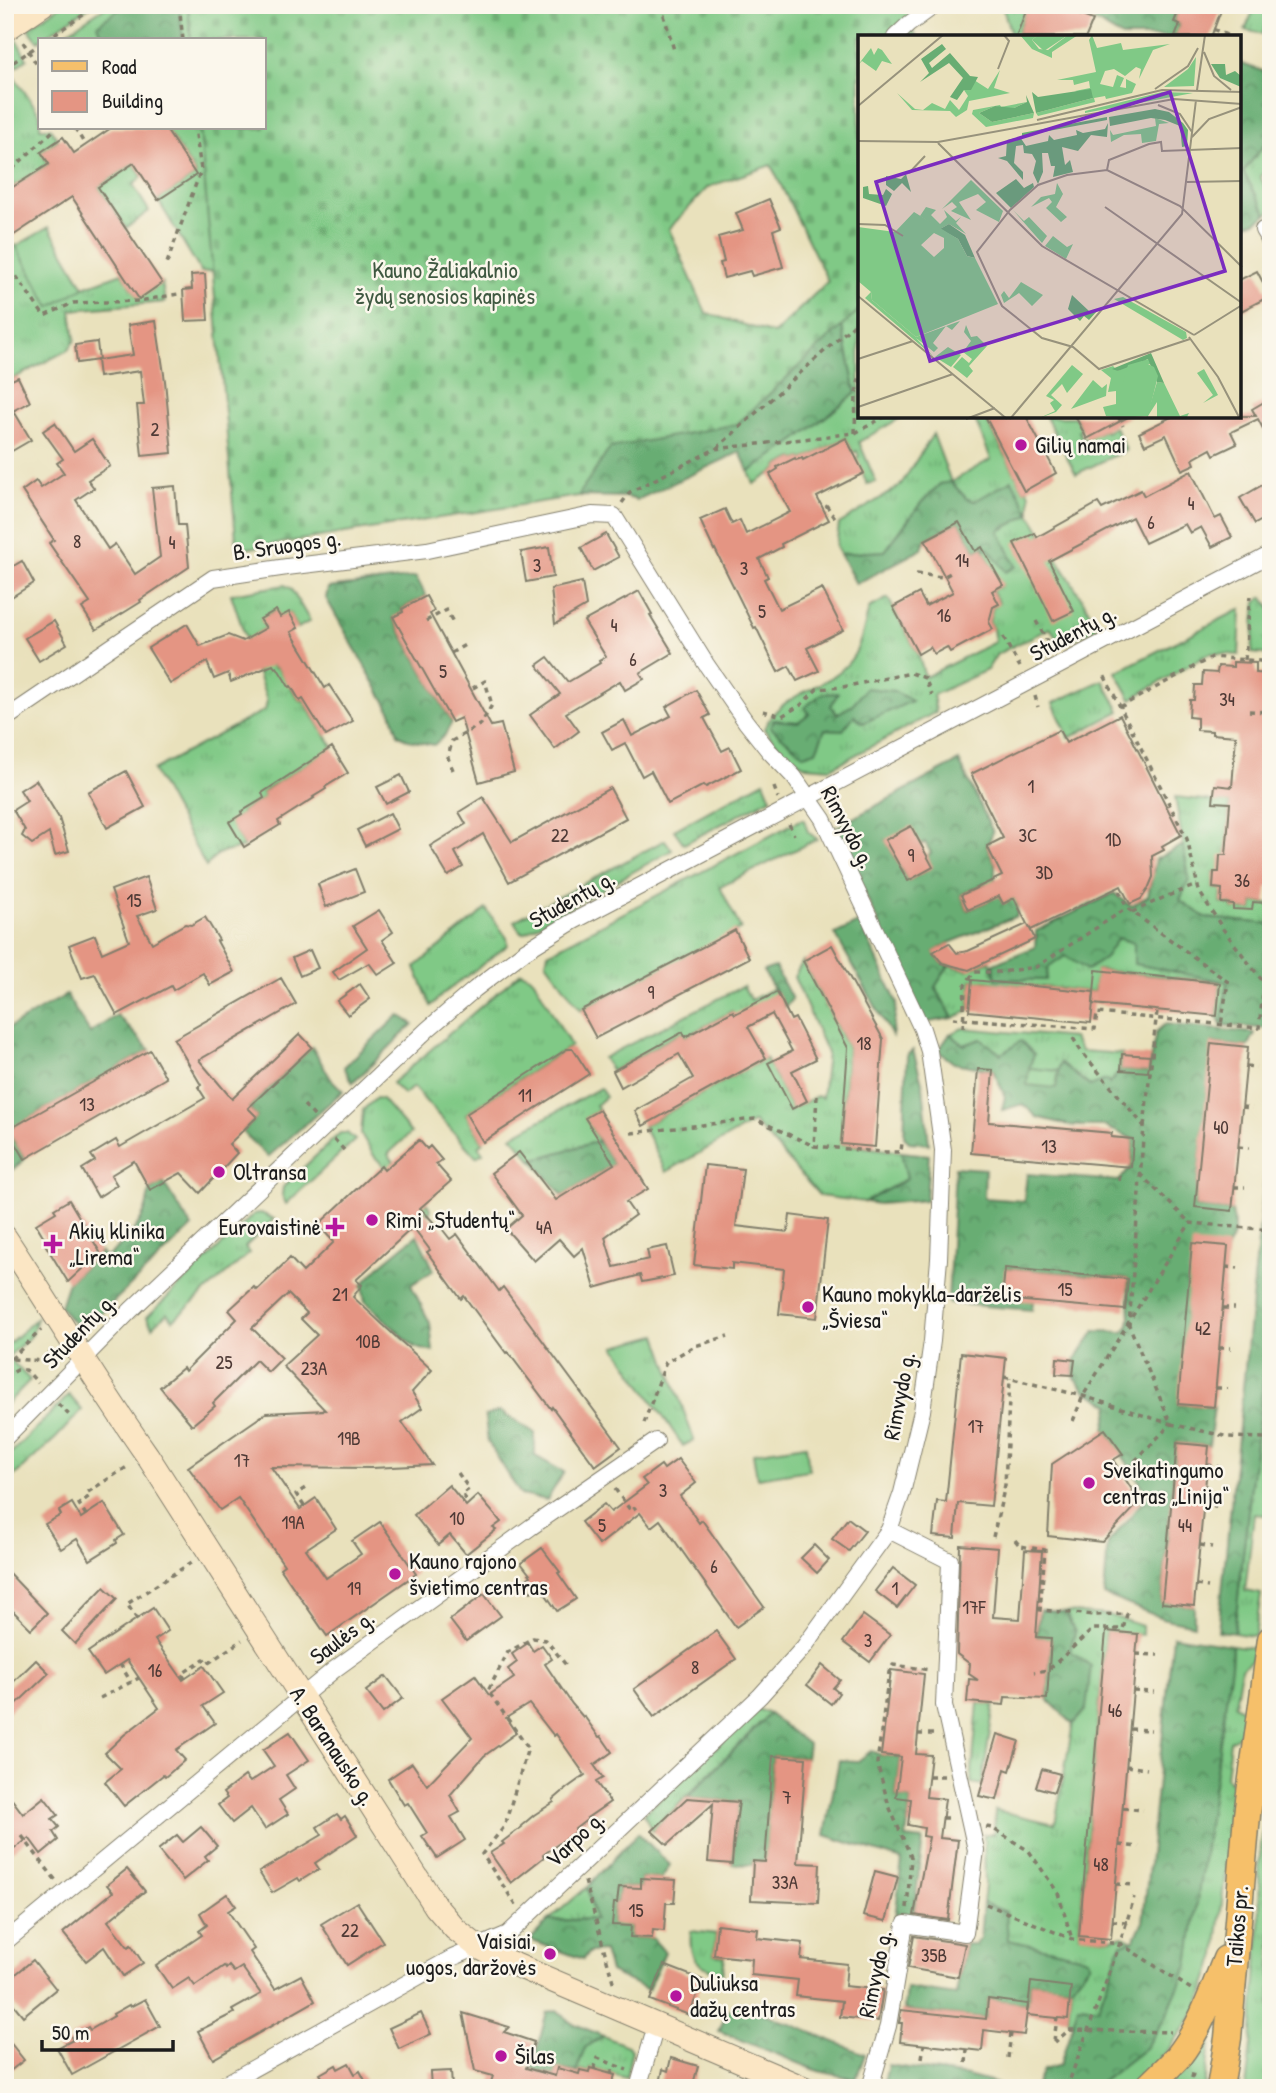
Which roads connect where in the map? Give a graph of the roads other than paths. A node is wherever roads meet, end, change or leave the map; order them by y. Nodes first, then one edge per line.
1 (42, 5) edge
2 (935, 5) edge
3 (5, 30) edge
4 (897, 35) edge
5 (614, 516) joint
6 (1271, 554) edge
7 (5, 719) edge
8 (808, 798) junction
9 (5, 1237) edge
10 (84, 1358) junction
11 (5, 1438) edge
12 (656, 1441) dead end
13 (889, 1531) junction
14 (1271, 1639) edge
15 (301, 1696) junction
16 (1236, 1931) junction
17 (5, 1942) edge
18 (478, 1947) junction
19 (656, 2026) junction
20 (640, 2082) edge
21 (218, 2088) edge
22 (804, 2088) edge
23 (870, 2088) edge
24 (1147, 2088) edge
25 (1220, 2088) edge

1 - 3 street
2 - 4 street
5 - 7 street, B. Sruogos g.
5 - 8 street, Rimvydo g.
6 - 8 street, Studentų g.
8 - 10 street, Studentų g.
8 - 13 street, Rimvydo g.
9 - 10 street, A. Baranausko g.
10 - 11 street, Studentų g.
10 - 15 street, A. Baranausko g.
12 - 15 street, Saulės g.
13 - 18 street, Varpo g.
13 - 23 street, Rimvydo g.
14 - 16 main road, Taikos pr.
15 - 17 street, Saulės g.
15 - 18 street, A. Baranausko g.
16 - 24 main road
16 - 25 main road, Taikos pr.
18 - 19 street, A. Baranausko g.
18 - 21 street, Varpo g.
19 - 20 street
19 - 22 street, A. Baranausko g.

